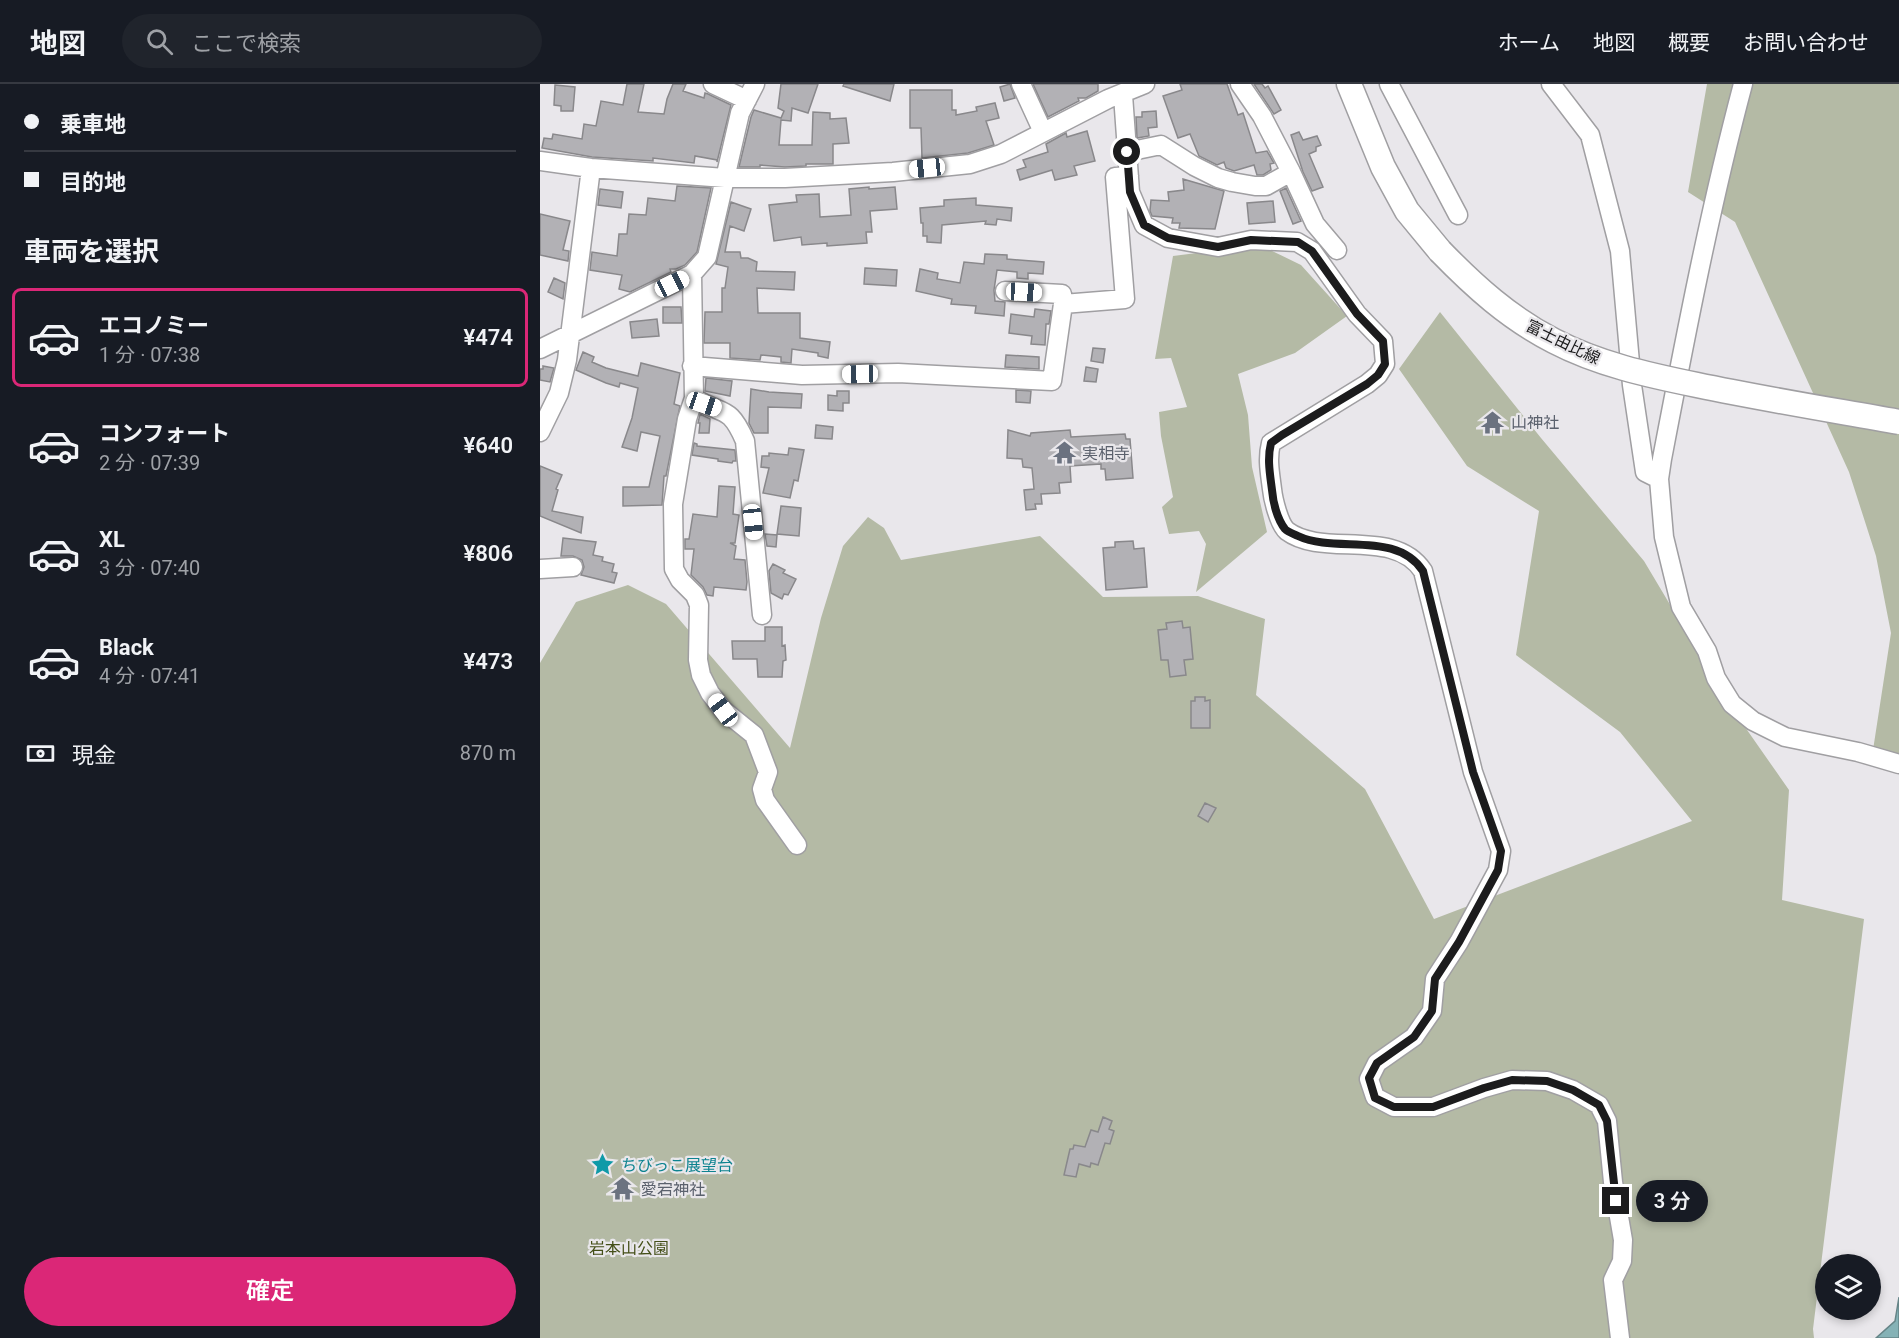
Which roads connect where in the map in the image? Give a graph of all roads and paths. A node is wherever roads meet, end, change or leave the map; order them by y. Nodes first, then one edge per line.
1 (713, 84) edge
2 (1021, 84) edge
3 (1145, 84) edge
4 (1240, 84) edge
5 (1349, 84) edge
6 (1389, 84) edge
7 (1551, 84) edge
8 (1743, 84) edge
9 (751, 92) edge
10 (1112, 93) edge
11 (1043, 132) junction
12 (1127, 152) junction
13 (540, 161) edge
14 (591, 168) junction
15 (1292, 172) junction
16 (1129, 176) junction
17 (725, 178) junction
18 (1458, 215) dead end
19 (1337, 250) dead end
20 (692, 274) junction
21 (1005, 291) dead end
22 (1063, 304) junction
23 (569, 333) junction
24 (540, 349) edge
25 (692, 366) junction
26 (694, 398) junction
27 (1899, 422) edge
28 (540, 432) edge
29 (1659, 479) junction
30 (573, 567) dead end
31 (540, 569) edge
32 (762, 615) dead end
33 (1899, 764) edge
34 (797, 845) dead end
35 (1620, 1338) edge

1 - 9 street
2 - 11 street
3 - 10 street
4 - 15 street
5 - 27 main road, 富士由比線, bridge
6 - 18 street
7 - 29 street
8 - 29 street
9 - 17 street
10 - 11 street
10 - 12 street
11 - 17 street
12 - 15 street
12 - 16 street
13 - 14 street
14 - 17 street
14 - 23 street
15 - 19 street
16 - 22 street
16 - 35 street
17 - 20 street
20 - 23 street
20 - 25 street
21 - 22 street
22 - 25 street
23 - 24 street
23 - 28 street
25 - 26 street
26 - 32 street
26 - 34 street
29 - 33 street
30 - 31 street

